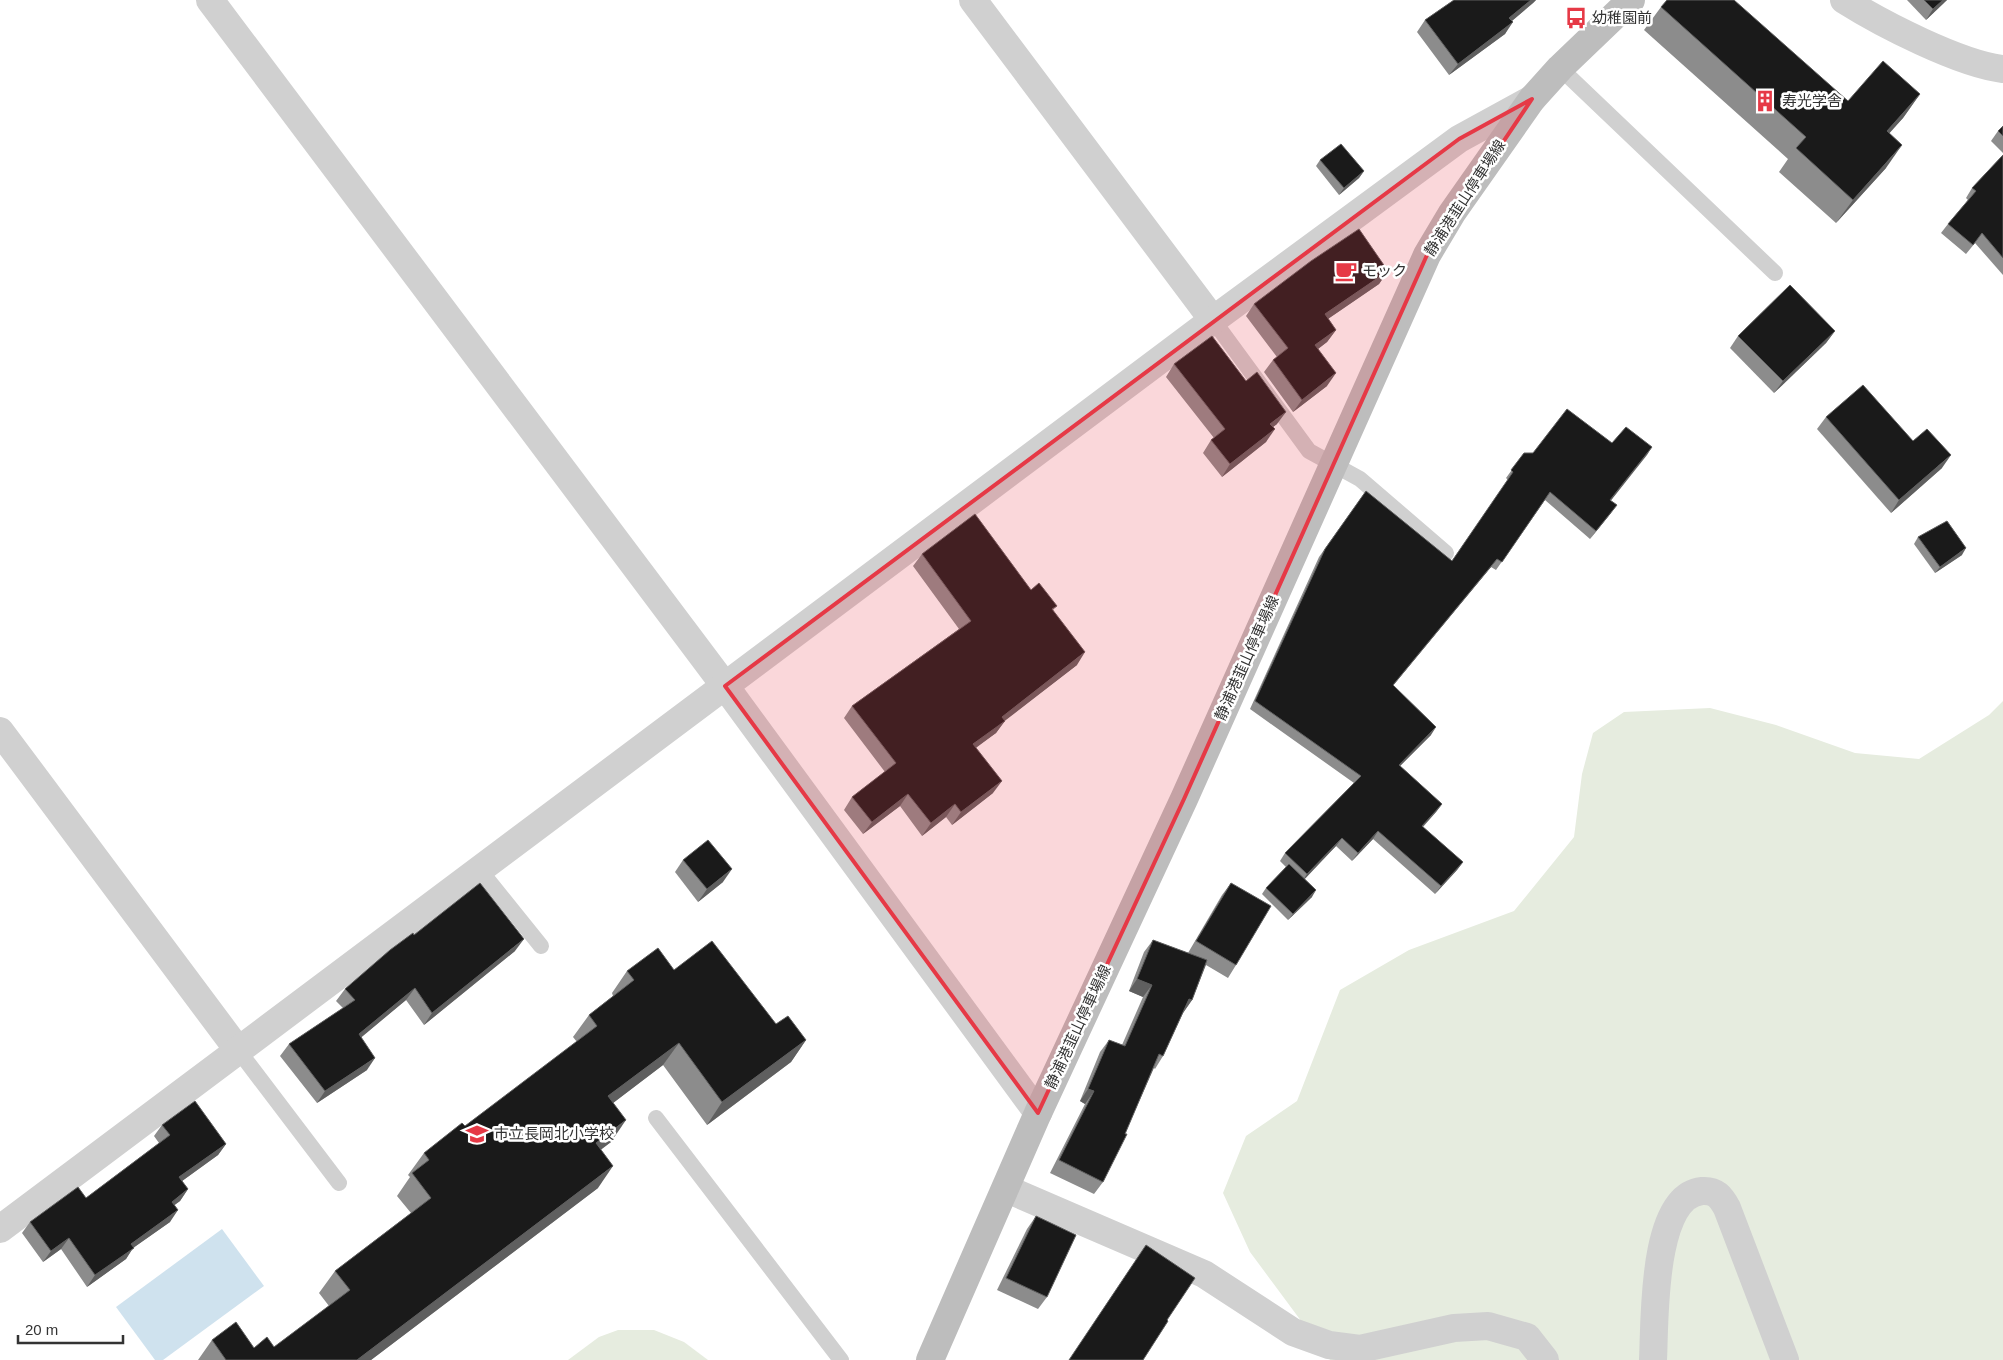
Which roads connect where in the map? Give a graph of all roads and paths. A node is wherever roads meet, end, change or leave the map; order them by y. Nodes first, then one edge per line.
1 (210, 0) edge
2 (973, 0) edge
3 (1631, 0) edge
4 (1844, 0) edge
5 (1560, 68) junction
6 (2003, 68) edge
7 (1532, 99) junction
8 (1775, 273) dead end
9 (1213, 320) junction
10 (1332, 466) junction
11 (1446, 553) edge
12 (725, 686) junction
13 (0, 731) edge
14 (479, 868) junction
15 (541, 946) dead end
16 (238, 1050) junction
17 (1038, 1114) junction
18 (656, 1118) dead end
19 (340, 1183) dead end
20 (1006, 1189) junction
21 (0, 1229) edge
22 (841, 1360) edge
23 (930, 1360) edge
24 (1545, 1360) edge
25 (1653, 1360) edge
26 (1785, 1360) edge

1 - 12 street
2 - 9 street
3 - 5 main road, 静浦港韮山停車場線
4 - 6 street
5 - 7 main road, 静浦港韮山停車場線
5 - 8 lane
7 - 9 street
7 - 10 main road, 静浦港韮山停車場線
9 - 10 lane
9 - 12 street
10 - 11 lane
10 - 17 main road, 静浦港韮山停車場線
12 - 14 street
12 - 17 street
13 - 16 street
14 - 15 lane
14 - 16 street
16 - 19 lane
16 - 21 street
17 - 20 main road, 静浦港韮山停車場線
18 - 22 lane
20 - 23 main road, 静浦港韮山停車場線
20 - 24 street
25 - 26 street

